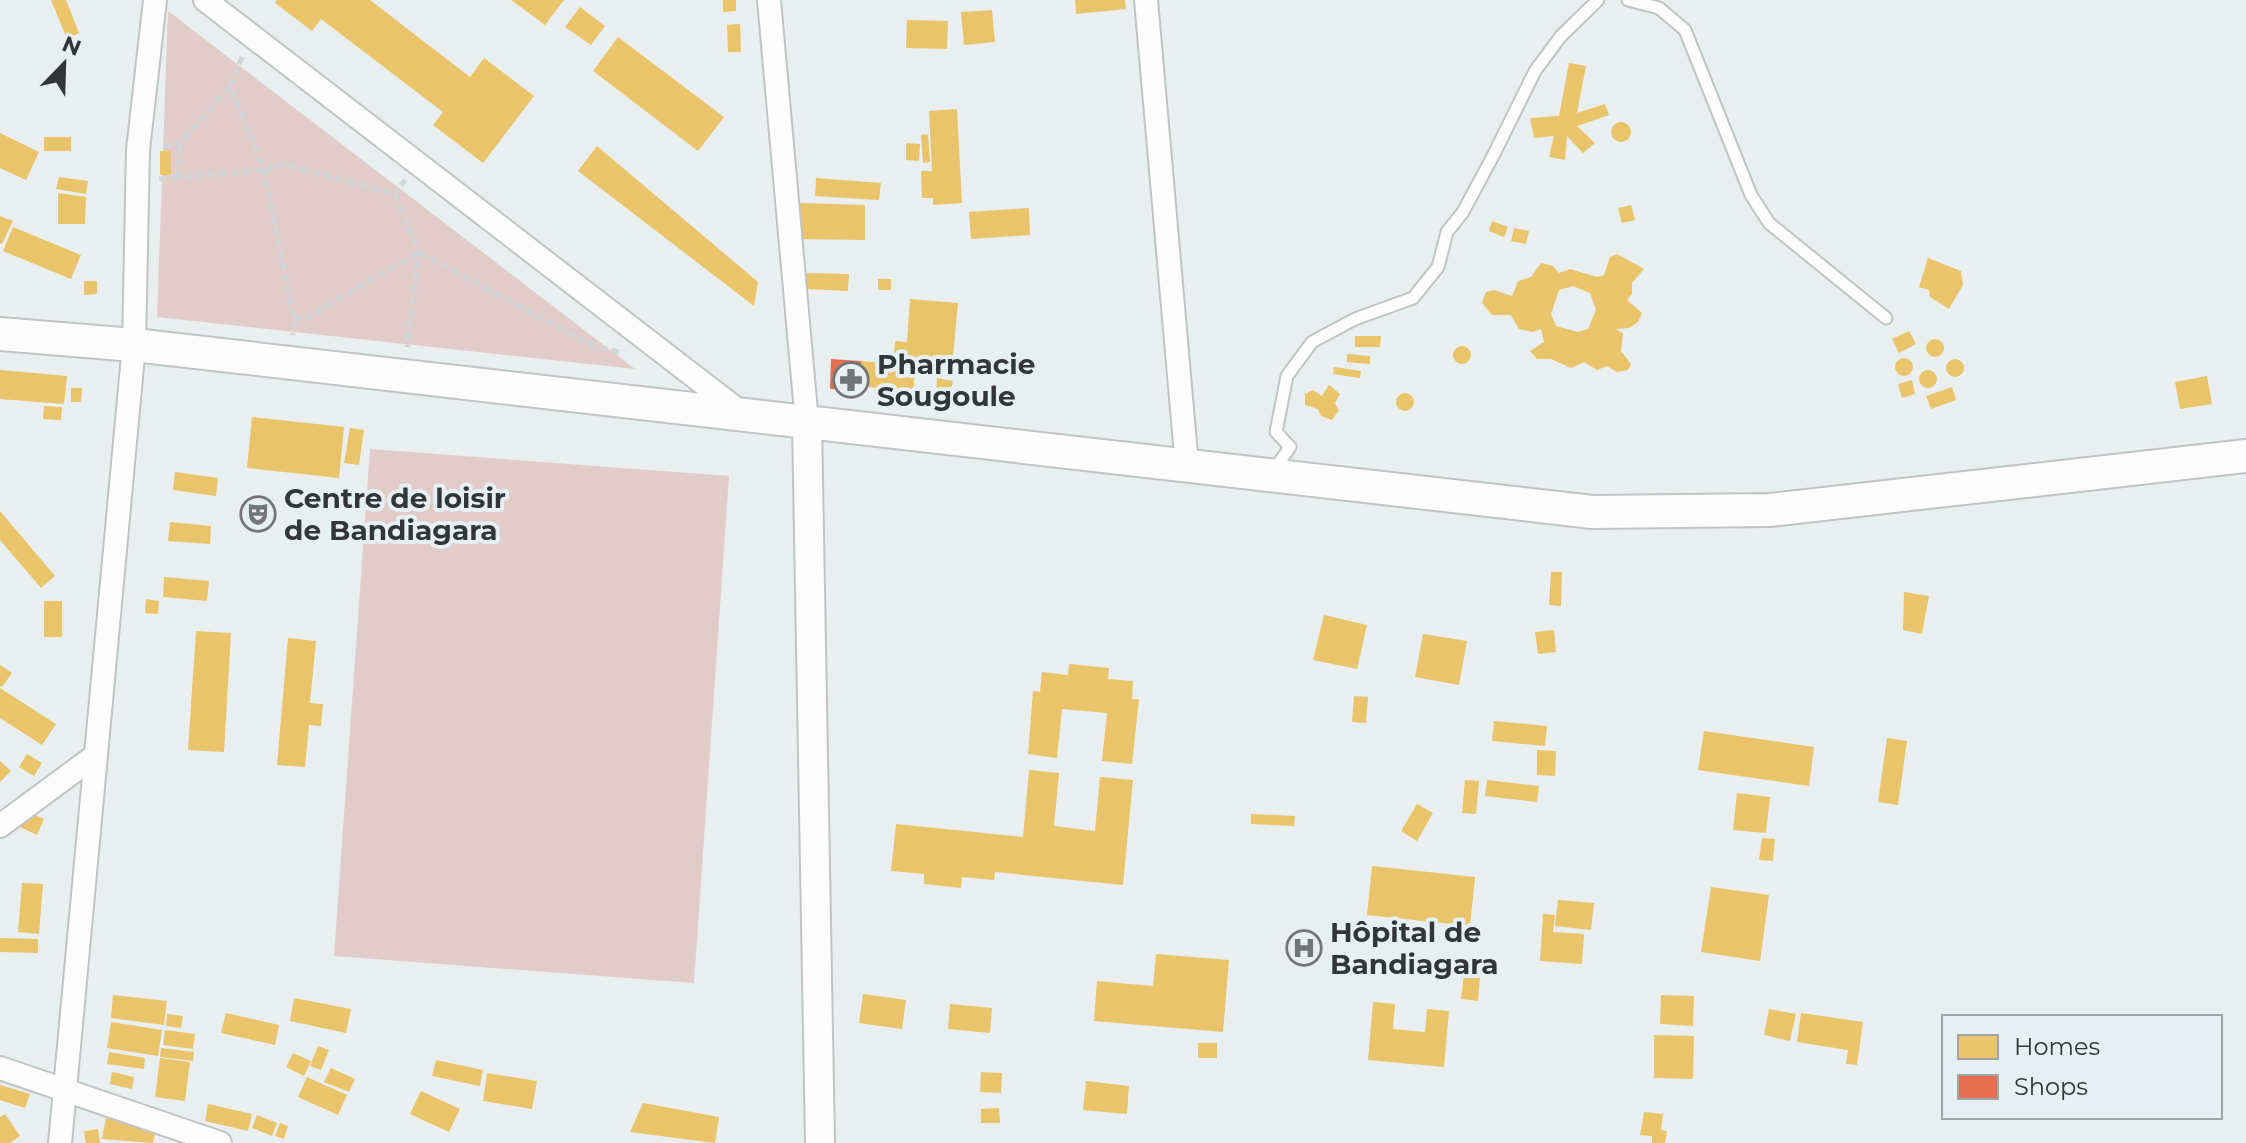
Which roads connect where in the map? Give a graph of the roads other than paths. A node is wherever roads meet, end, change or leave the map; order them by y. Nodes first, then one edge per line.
1 (155, 0) edge
2 (205, 0) edge
3 (769, 0) edge
4 (1146, 0) edge
5 (1598, 0) edge
6 (1628, 0) edge
7 (1886, 318) dead end
8 (0, 334) edge
9 (134, 345) junction
10 (744, 415) junction
11 (807, 423) junction
12 (2246, 456) edge
13 (1187, 466) junction
14 (1270, 475) junction
15 (96, 755) junction
16 (0, 826) edge
17 (0, 1068) edge
18 (66, 1090) junction
19 (60, 1143) edge
20 (220, 1143) edge
21 (820, 1143) edge

1 - 9 street
2 - 10 street
3 - 11 street
4 - 13 street
5 - 14 lane
6 - 7 lane
8 - 9 main road
9 - 10 main road
9 - 15 street
10 - 11 main road
11 - 13 main road
11 - 21 street
12 - 14 main road
13 - 14 main road
15 - 16 street
15 - 18 street
17 - 18 street
18 - 19 street
18 - 20 street

